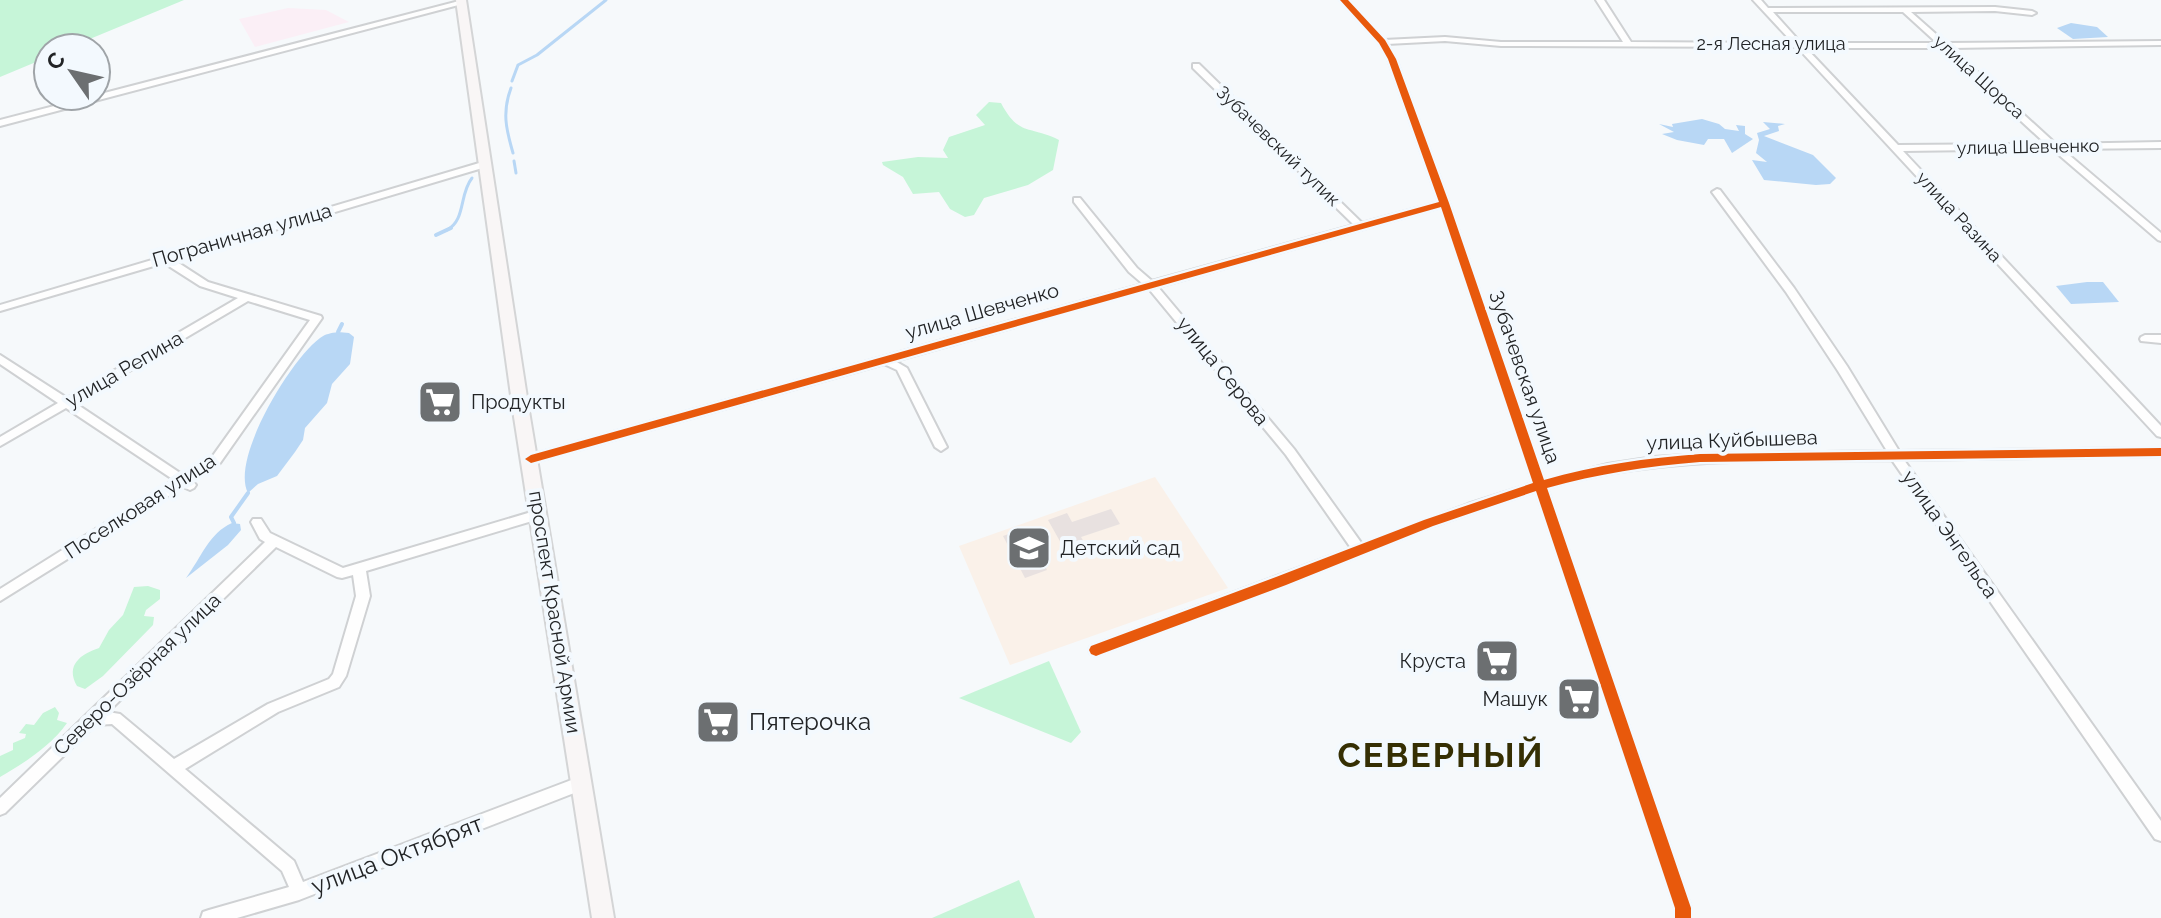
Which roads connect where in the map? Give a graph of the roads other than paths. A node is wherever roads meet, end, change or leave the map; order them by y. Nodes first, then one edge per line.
1 (1344, 0) edge
2 (1600, 0) edge
3 (1757, 0) edge
4 (462, 2) edge
5 (1766, 10) junction
6 (1906, 11) junction
7 (2032, 13) dead end
8 (1382, 42) junction
9 (1628, 43) junction
10 (2161, 43) edge
11 (1797, 44) junction
12 (1945, 46) junction
13 (1196, 66) dead end
14 (0, 123) edge
15 (2156, 145) edge
16 (2055, 147) junction
17 (1896, 148) junction
18 (2161, 155) edge
19 (486, 164) junction
20 (1717, 192) dead end
21 (1077, 200) dead end
22 (1444, 203) junction
23 (1360, 226) junction
24 (2161, 238) edge
25 (164, 258) junction
26 (1149, 285) junction
27 (248, 296) junction
28 (0, 308) edge
29 (2145, 339) dead end
30 (2161, 339) edge
31 (0, 359) edge
32 (883, 359) junction
33 (66, 404) junction
34 (2161, 433) edge
35 (0, 442) edge
36 (941, 447) dead end
37 (2161, 452) edge
38 (1896, 457) junction
39 (531, 459) junction
40 (188, 483) junction
41 (1541, 487) junction
42 (538, 515) junction
43 (257, 522) dead end
44 (274, 541) junction
45 (1360, 550) junction
46 (359, 568) junction
47 (0, 596) edge
48 (1096, 650) dead end
49 (92, 718) junction
50 (74, 727) dead end
51 (175, 767) junction
52 (582, 783) junction
53 (0, 808) edge
54 (2161, 834) edge
55 (299, 892) junction
56 (209, 918) edge
57 (603, 918) edge
58 (1683, 918) edge

1 - 8 street, Зубачевская улица
2 - 9 street
3 - 5 street, улица Разина
4 - 14 street
4 - 19 main road, проспект Красной Армии
5 - 6 street
5 - 11 street, улица Разина
6 - 7 street
6 - 12 street, улица Щорса
8 - 9 street, 2-я Лесная улица
8 - 22 street, Зубачевская улица
9 - 11 street, 2-я Лесная улица
10 - 12 street, 2-я Лесная улица
11 - 12 street, 2-я Лесная улица
11 - 17 street, улица Разина
12 - 16 street, улица Щорса
13 - 23 street, Зубачевский тупик
15 - 16 street, улица Шевченко
15 - 18 street
16 - 17 street, улица Шевченко
16 - 24 street, улица Щорса
17 - 34 street, улица Разина
19 - 25 street, Пограничная улица
19 - 39 main road, проспект Красной Армии
20 - 38 street, улица Энгельса
21 - 26 street, улица Серова
22 - 23 street, улица Шевченко
22 - 41 street, Зубачевская улица
23 - 26 street, улица Шевченко
25 - 27 street
25 - 28 street, Пограничная улица
26 - 32 street, улица Шевченко
26 - 45 street, улица Серова
27 - 33 street, улица Репина
27 - 40 street, Поселковая улица
29 - 30 street
31 - 33 street
32 - 36 street
32 - 39 street, улица Шевченко
33 - 35 street, улица Репина
33 - 40 street
37 - 38 street, улица Куйбышева
38 - 41 street, улица Куйбышева
38 - 54 street, улица Энгельса
39 - 42 main road, проспект Красной Армии
40 - 47 street, Поселковая улица
41 - 45 street, улица Куйбышева
41 - 58 street, Зубачевская улица
42 - 46 street
42 - 52 main road, проспект Красной Армии
43 - 44 street
44 - 46 street
44 - 49 street, Северо-Озёрная улица
45 - 48 street, улица Куйбышева
46 - 51 street
49 - 50 street
49 - 51 street
49 - 53 street, Северо-Озёрная улица
51 - 55 street
52 - 55 street, улица Октябрят
52 - 57 main road, проспект Красной Армии
55 - 56 street, улица Октябрят

